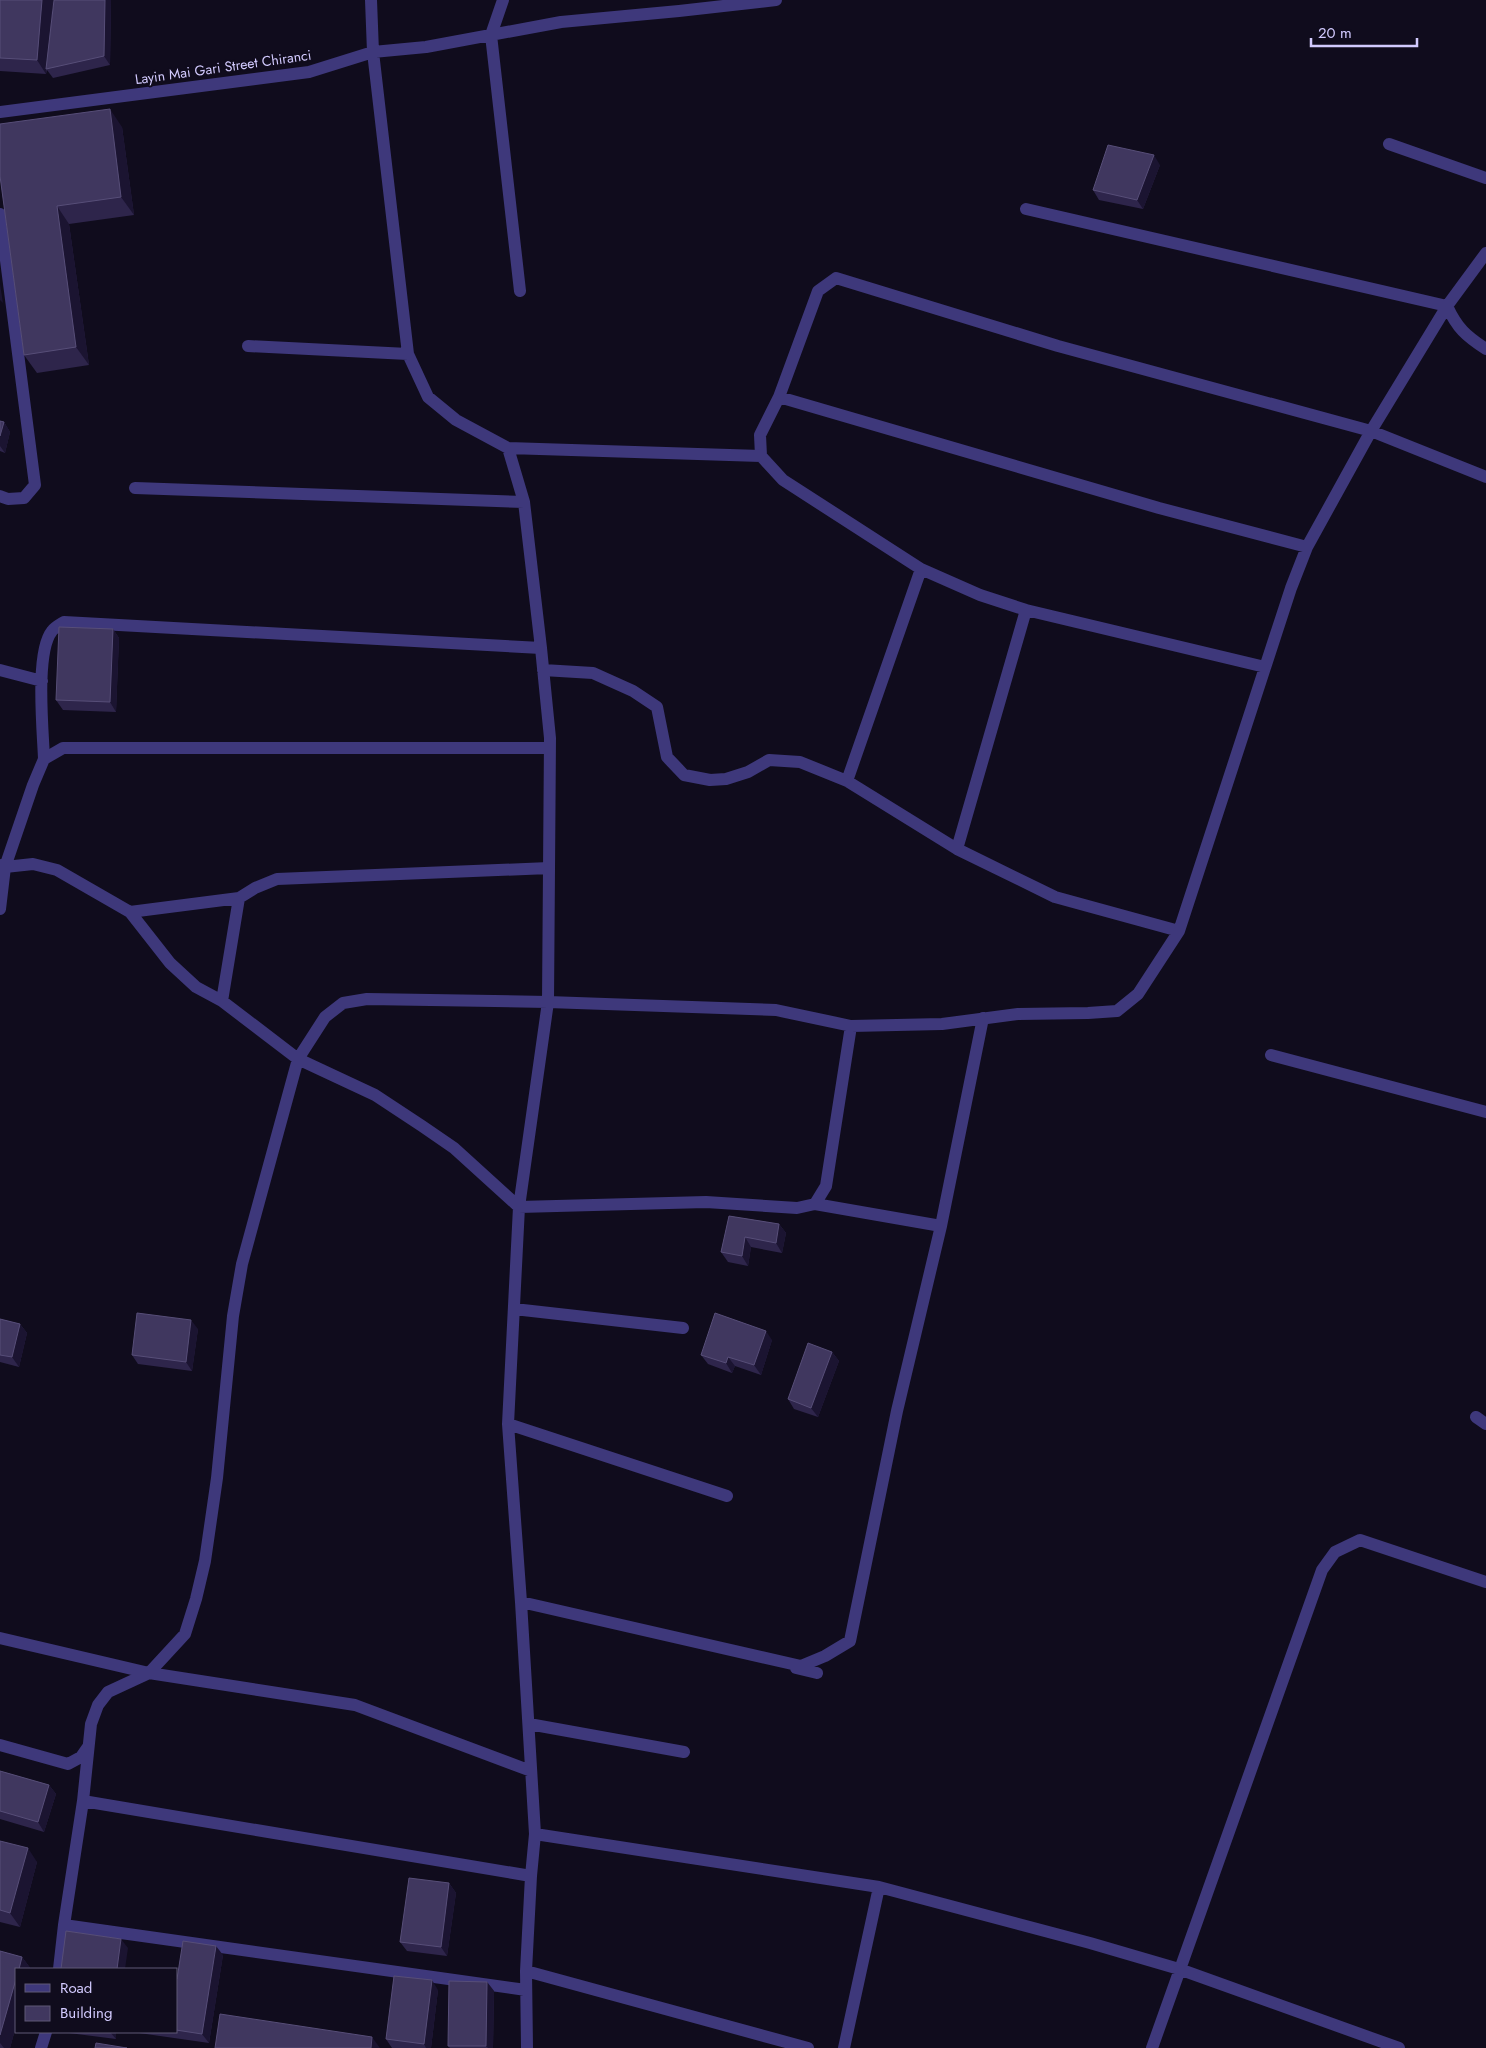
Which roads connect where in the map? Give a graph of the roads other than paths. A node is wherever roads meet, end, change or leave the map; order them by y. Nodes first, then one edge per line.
1 (371, 0) edge
2 (502, 0) edge
3 (776, 0) edge
4 (491, 35) junction
5 (373, 52) junction
6 (0, 112) edge
7 (1389, 144) dead end
8 (1486, 178) edge
9 (1026, 209) dead end
10 (0, 214) edge
11 (1486, 253) edge
12 (520, 291) dead end
13 (1447, 306) junction
14 (248, 346) dead end
15 (1486, 349) edge
16 (408, 354) junction
17 (779, 397) junction
18 (1371, 431) junction
19 (508, 448) junction
20 (761, 456) junction
21 (1486, 477) edge
22 (135, 488) dead end
23 (0, 496) edge
24 (524, 502) junction
25 (1307, 547) junction
26 (921, 569) junction
27 (1026, 610) junction
28 (542, 648) junction
29 (1265, 667) junction
30 (0, 670) edge
31 (543, 670) junction
32 (42, 681) junction
33 (549, 748) junction
34 (44, 759) junction
35 (847, 781) junction
36 (957, 849) junction
37 (3, 866) edge
38 (549, 868) junction
39 (239, 898) junction
40 (0, 909) edge
41 (130, 912) junction
42 (1179, 931) junction
43 (222, 1001) junction
44 (548, 1002) junction
45 (983, 1018) junction
46 (851, 1026) junction
47 (1272, 1055) dead end
48 (298, 1059) junction
49 (1486, 1112) edge
50 (815, 1204) junction
51 (519, 1207) junction
52 (941, 1226) junction
53 (514, 1309) junction
54 (683, 1328) dead end
55 (508, 1424) junction
56 (727, 1496) dead end
57 (1486, 1582) edge
58 (521, 1602) junction
59 (0, 1638) edge
60 (149, 1672) junction
61 (817, 1673) dead end
62 (529, 1724) junction
63 (0, 1745) edge
64 (89, 1745) junction
65 (684, 1752) dead end
66 (531, 1771) junction
67 (83, 1801) junction
68 (535, 1834) junction
69 (531, 1876) junction
70 (879, 1887) junction
71 (64, 1925) junction
72 (59, 1968) edge
73 (1178, 1969) junction
74 (526, 1971) junction
75 (526, 1990) junction
76 (46, 2033) edge
77 (41, 2048) edge
78 (527, 2048) edge
79 (808, 2048) edge
80 (844, 2048) edge
81 (1152, 2048) edge
82 (1400, 2048) edge

1 - 5 street
2 - 4 street
3 - 4 street, Layin Mai Gari Street Chiranci
4 - 5 street, Layin Mai Gari Street Chiranci
4 - 12 street
5 - 6 street, Layin Mai Gari Street Chiranci
5 - 16 street
7 - 8 street
9 - 13 street
10 - 23 street
11 - 13 street
13 - 15 street
13 - 18 street
14 - 16 street
16 - 19 street
17 - 18 street
17 - 20 street
17 - 25 street
18 - 21 street
18 - 25 street
19 - 20 street
19 - 24 street
20 - 26 street
22 - 24 street
24 - 28 street
25 - 29 street
26 - 27 street
26 - 35 street
27 - 29 street
27 - 36 street
28 - 31 street
28 - 32 street
29 - 42 street
30 - 32 street
31 - 33 street
31 - 35 street
32 - 34 street
33 - 34 street
33 - 38 street
34 - 37 street
35 - 36 street
36 - 42 street
37 - 40 street
37 - 41 street
38 - 39 street
38 - 44 street
39 - 41 street
39 - 43 street
41 - 43 street
42 - 45 street
43 - 48 street
44 - 46 street
44 - 48 street
44 - 51 street
45 - 46 street
45 - 52 street
46 - 50 street
47 - 49 street
48 - 51 street
48 - 60 street
50 - 51 street
50 - 52 street
51 - 53 street
52 - 58 street
53 - 54 street
53 - 55 street
55 - 56 street
55 - 58 street
57 - 73 street
58 - 61 street
58 - 62 street
59 - 60 street
60 - 64 street
60 - 66 street
62 - 65 street
62 - 66 street
63 - 64 street
64 - 67 street
66 - 68 street
67 - 69 street
67 - 71 street
68 - 69 street
68 - 70 street
69 - 74 street
70 - 73 street
70 - 80 street
71 - 72 street
71 - 75 street
73 - 81 street
73 - 82 street
74 - 75 street
74 - 79 street
75 - 78 street
76 - 77 street

